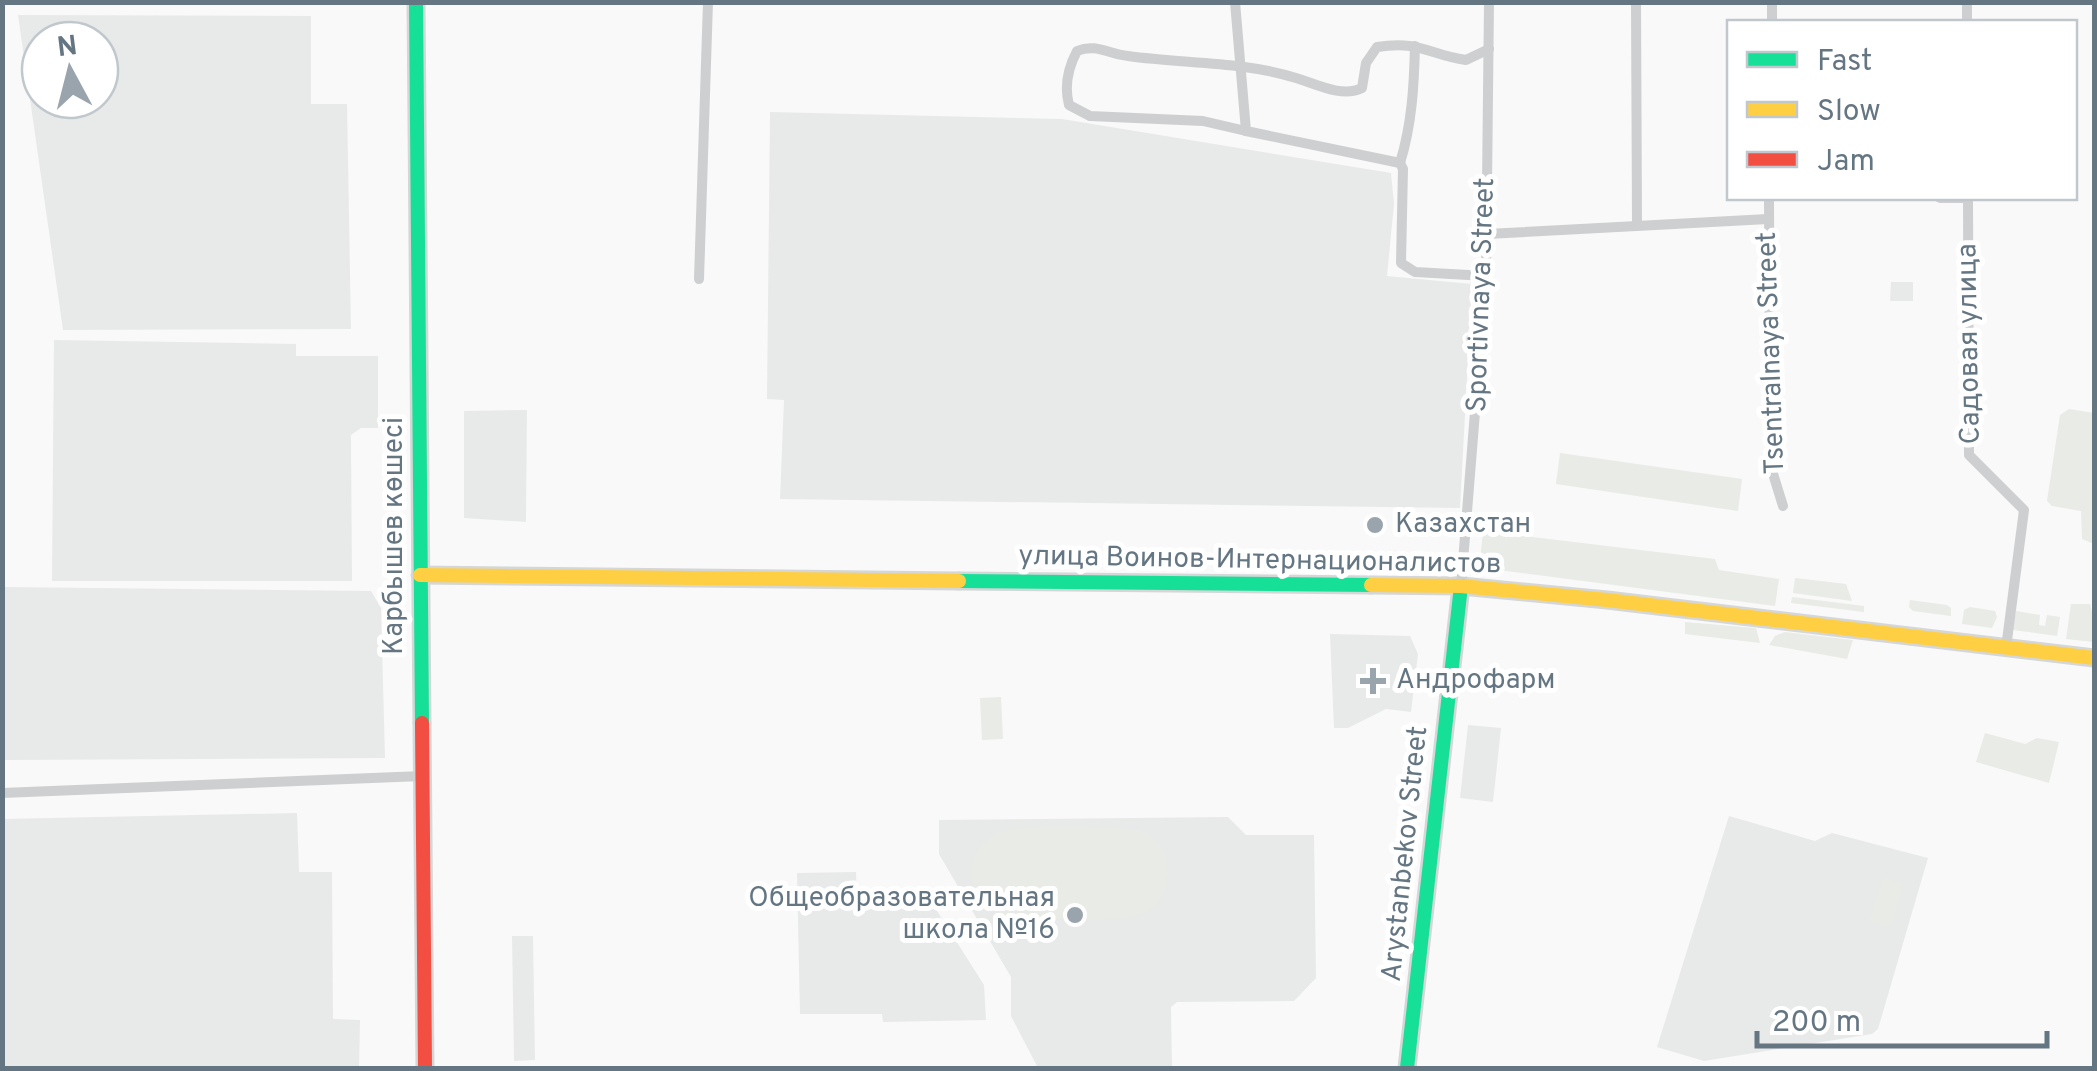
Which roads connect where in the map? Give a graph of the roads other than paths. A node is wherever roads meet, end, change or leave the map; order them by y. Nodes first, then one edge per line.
1 (416, 2) edge
2 (708, 2) edge
3 (1236, 2) edge
4 (1489, 2) edge
5 (1636, 2) edge
6 (1415, 46) junction
7 (1489, 49) junction
8 (1239, 66) junction
9 (1246, 131) junction
10 (1400, 163) junction
11 (1768, 200) edge
12 (1968, 200) edge
13 (1768, 219) junction
14 (1637, 226) junction
15 (1487, 234) junction
16 (1486, 276) junction
17 (699, 278) dead end
18 (1783, 506) dead end
19 (420, 575) junction
20 (1461, 586) junction
21 (2006, 648) junction
22 (2094, 658) edge
23 (422, 776) junction
24 (2, 793) edge
25 (425, 1068) edge
26 (1408, 1068) edge

1 - 19 street, Карбышев көшесі
2 - 17 street
3 - 8 street
4 - 7 street, Sportivnaya Street
5 - 14 street
6 - 7 street
6 - 8 street
6 - 10 street
7 - 15 street, Sportivnaya Street
8 - 9 street
8 - 9 street
9 - 10 street
10 - 16 street
11 - 13 street, Tsentralnaya Street
12 - 21 street, Садовая улица
13 - 14 street
13 - 18 street, Tsentralnaya Street
14 - 15 street
15 - 16 street, Sportivnaya Street
16 - 20 street, Sportivnaya Street
19 - 20 street, улица Воинов-Интернационалистов
19 - 23 street, Карбышев көшесі
20 - 21 street, улица Воинов-Интернационалистов
20 - 26 street, Arystanbekov Street
21 - 22 street, улица Воинов-Интернационалистов
23 - 24 street
23 - 25 street, Карбышев көшесі

